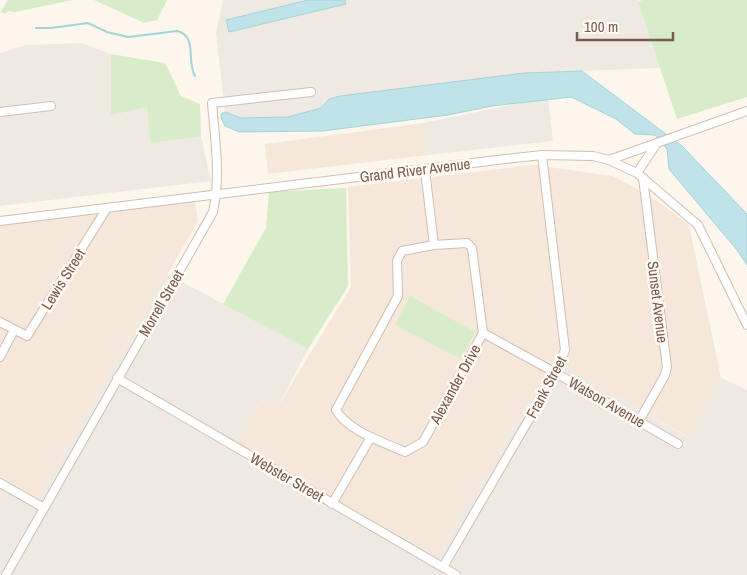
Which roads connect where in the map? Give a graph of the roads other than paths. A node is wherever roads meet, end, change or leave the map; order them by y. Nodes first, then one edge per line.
1 (311, 92) dead end
2 (51, 106) dead end
3 (747, 111) edge
4 (0, 112) edge
5 (657, 143) junction
6 (542, 156) junction
7 (609, 160) junction
8 (424, 170) junction
9 (640, 175) junction
10 (217, 194) junction
11 (107, 208) junction
12 (0, 222) edge
13 (434, 245) junction
14 (0, 322) edge
15 (747, 325) edge
16 (14, 330) junction
17 (483, 333) junction
18 (0, 357) edge
19 (556, 372) junction
20 (118, 378) junction
21 (639, 421) junction
22 (371, 438) junction
23 (678, 444) dead end
24 (0, 483) edge
25 (332, 504) junction
26 (44, 508) junction
27 (443, 567) junction
28 (6, 575) edge
29 (456, 575) edge

1 - 10 street, Morrell Street
2 - 4 street
3 - 5 street
5 - 7 street
5 - 9 street
6 - 7 street, Grand River Avenue
6 - 8 street, Grand River Avenue
6 - 19 street, Frank Street
7 - 9 street, Grand River Avenue
8 - 10 street, Grand River Avenue
8 - 13 street
9 - 15 street, Grand River Avenue
9 - 21 street, Sunset Avenue
10 - 11 street, Grand River Avenue
10 - 20 street, Morrell Street
11 - 12 street, Grand River Avenue
11 - 16 street, Lewis Street
13 - 17 street, Alexander Drive
13 - 22 street, Alexander Drive
14 - 16 street
16 - 18 street
17 - 19 street, Watson Avenue
17 - 22 street, Alexander Drive
19 - 21 street, Watson Avenue
19 - 27 street, Frank Street
20 - 25 street, Webster Street
20 - 26 street, Morrell Street
21 - 23 street, Watson Avenue
22 - 25 street
24 - 26 street
25 - 27 street, Webster Street
26 - 28 street, Morrell Street
27 - 29 street, Webster Street

